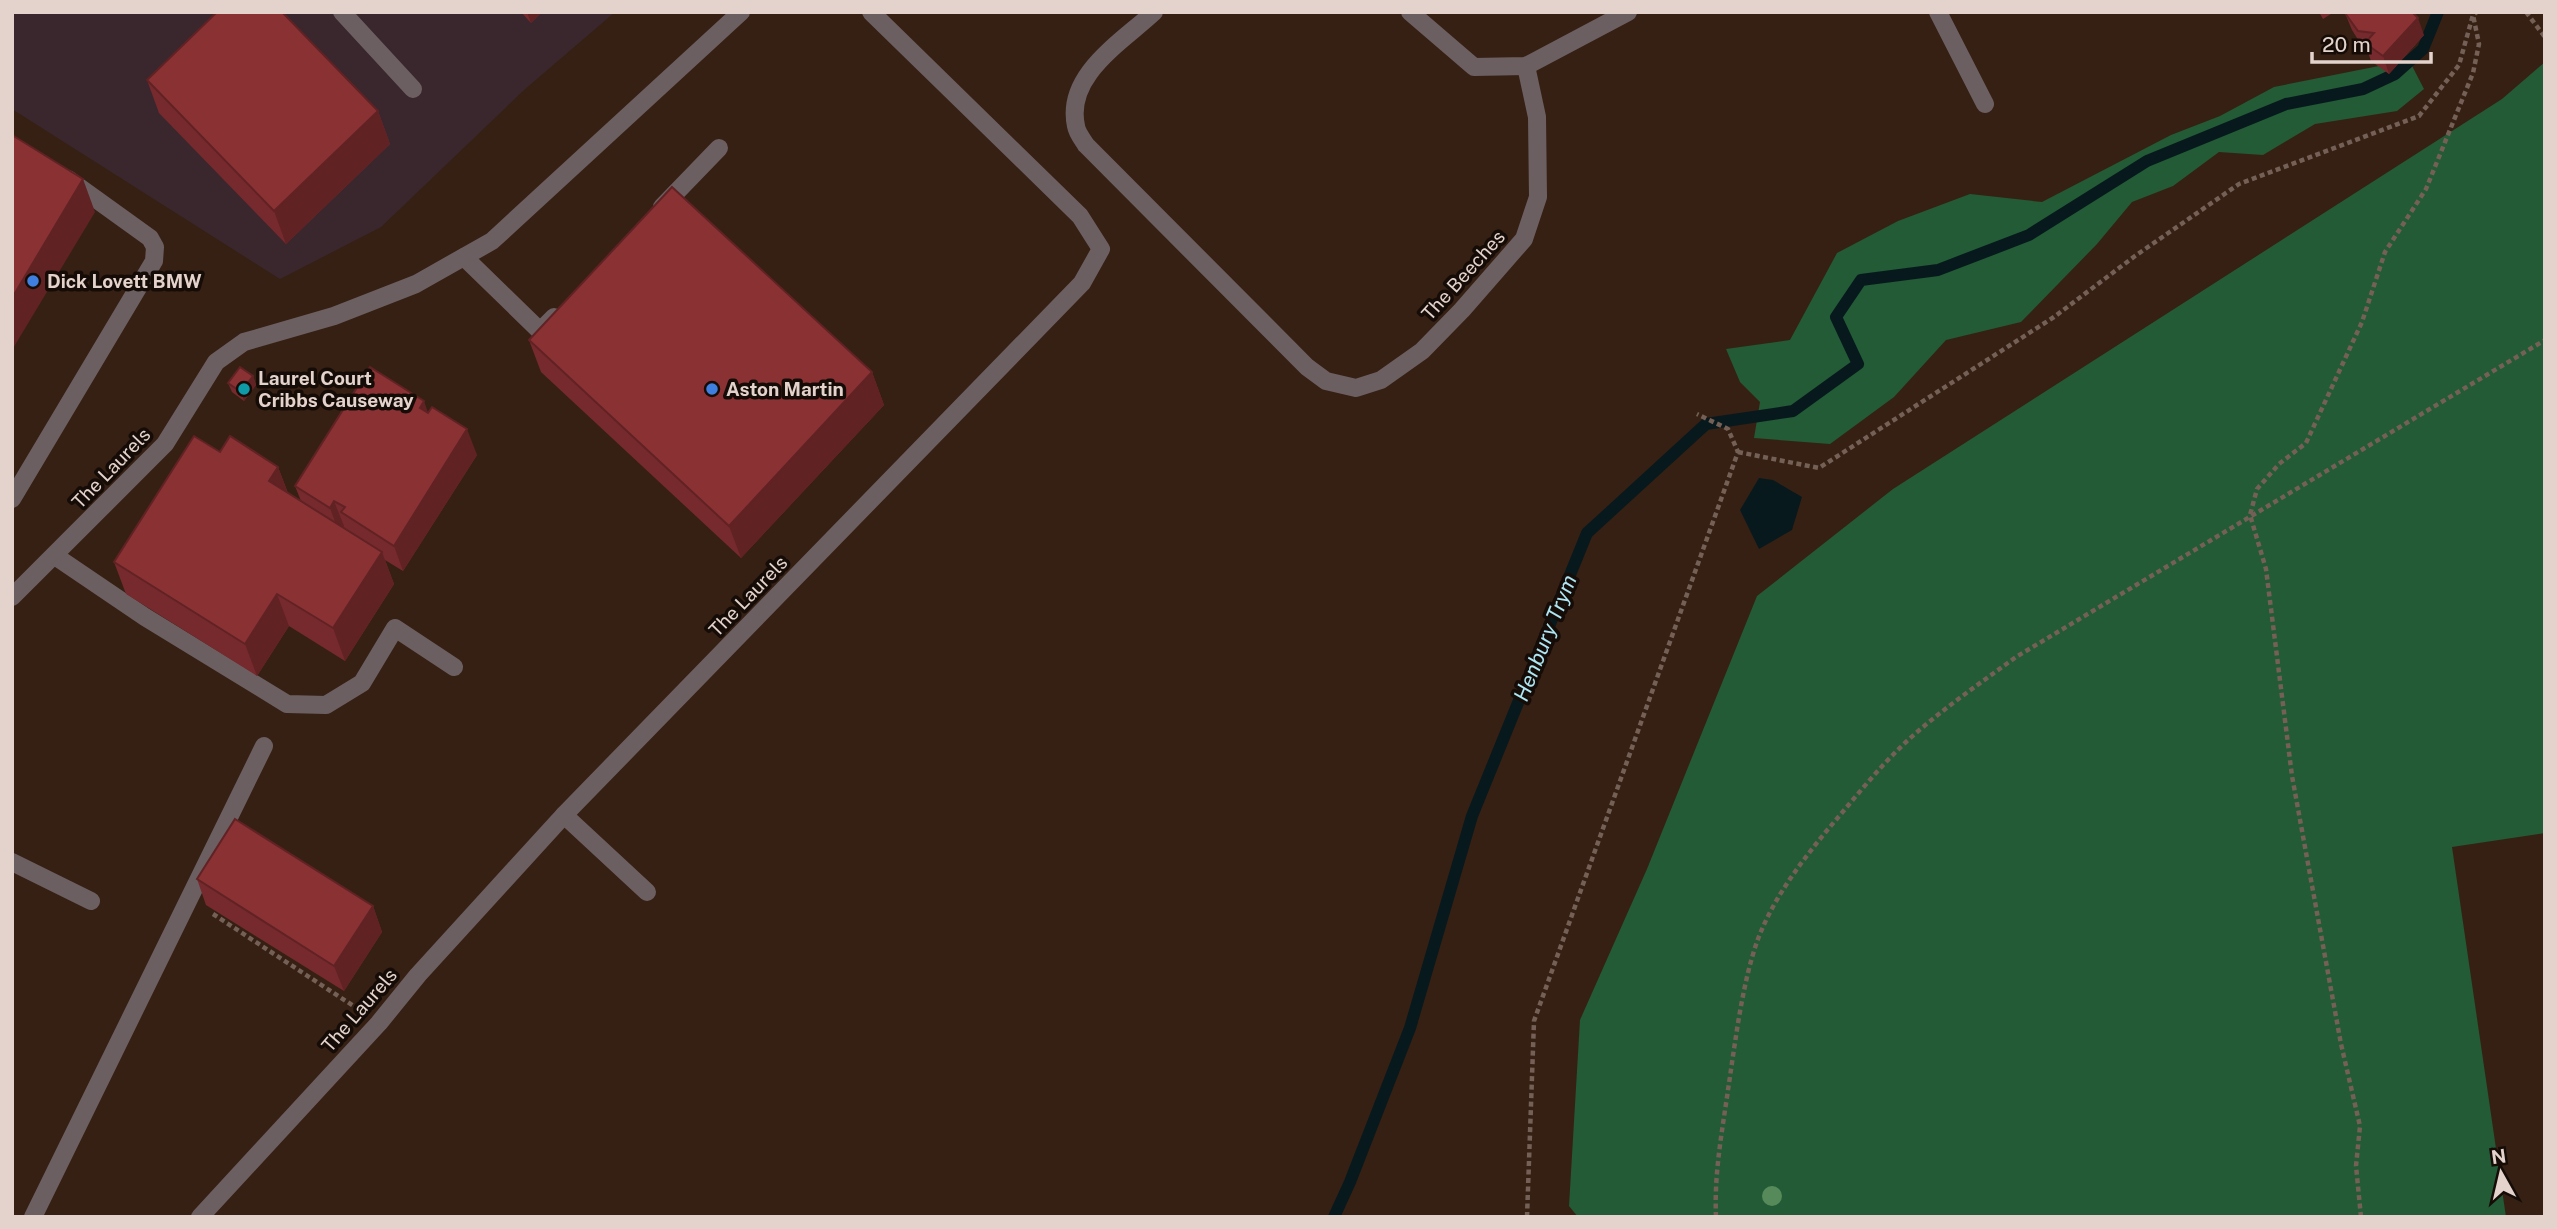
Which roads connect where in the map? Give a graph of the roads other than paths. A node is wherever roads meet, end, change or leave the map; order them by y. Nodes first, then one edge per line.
1 (342, 12) edge
2 (741, 12) edge
3 (871, 12) edge
4 (1154, 12) edge
5 (1410, 12) edge
6 (1628, 12) edge
7 (1938, 12) edge
8 (1526, 66) junction
9 (413, 89) dead end
10 (1985, 104) dead end
11 (719, 148) dead end
12 (54, 169) edge
13 (653, 215) edge
14 (464, 257) junction
15 (569, 302) edge
16 (12, 499) edge
17 (55, 556) junction
18 (12, 597) edge
19 (454, 667) dead end
20 (264, 746) dead end
21 (564, 815) junction
22 (12, 862) edge
23 (647, 892) dead end
24 (91, 901) dead end
25 (33, 1217) edge
26 (200, 1217) edge

1 - 9 street
2 - 14 street, The Laurels
3 - 21 street, The Laurels
4 - 8 street, The Beeches
5 - 8 street
6 - 8 street
7 - 10 street
11 - 13 street
12 - 16 street
14 - 15 street
14 - 17 street, The Laurels
17 - 18 street, The Laurels
17 - 19 street
20 - 25 street
21 - 23 street
21 - 26 street, The Laurels
22 - 24 street

